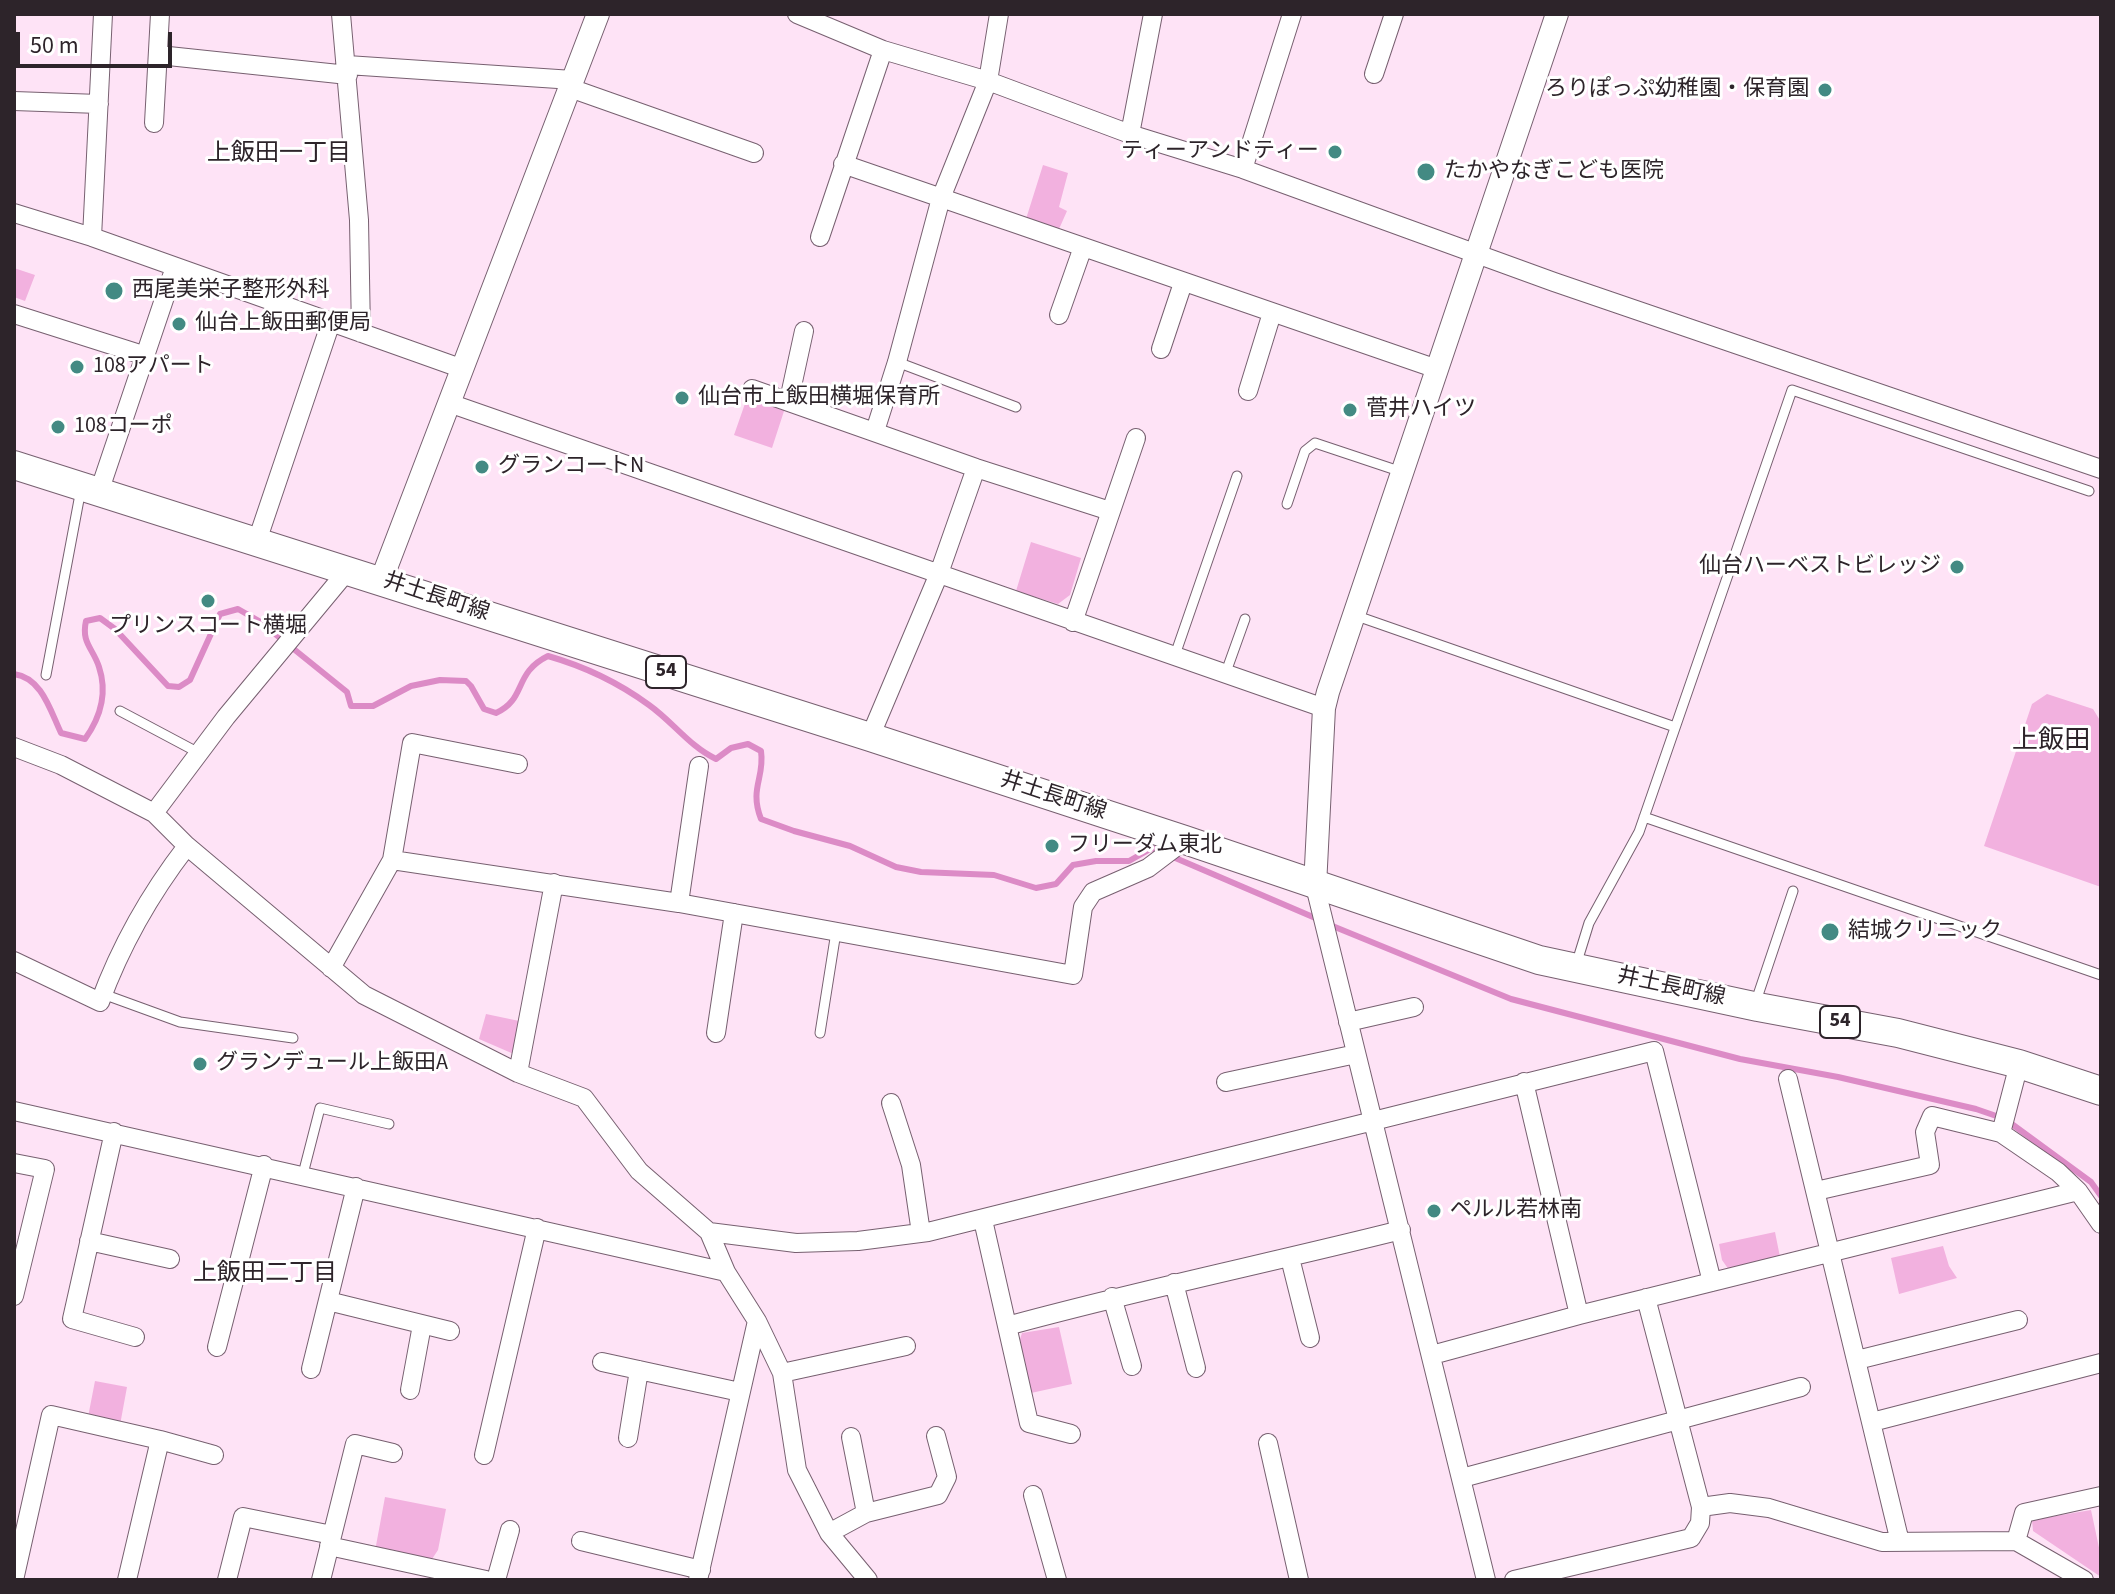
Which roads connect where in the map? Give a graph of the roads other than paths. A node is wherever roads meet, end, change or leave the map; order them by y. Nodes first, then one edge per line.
1 (103, 14) edge
2 (160, 14) edge
3 (341, 14) edge
4 (598, 14) edge
5 (999, 14) edge
6 (1153, 14) edge
7 (1292, 14) edge
8 (1394, 14) edge
9 (1553, 15) edge
10 (806, 16) edge
11 (883, 50) junction
12 (159, 55) junction
13 (347, 70) junction
14 (1374, 74) dead end
15 (988, 81) junction
16 (571, 84) junction
17 (14, 101) edge
18 (99, 104) junction
19 (154, 123) dead end
20 (1130, 134) junction
21 (754, 153) dead end
22 (843, 164) junction
23 (1243, 169) junction
24 (941, 198) junction
25 (14, 213) edge
26 (92, 237) junction
27 (820, 237) dead end
28 (1083, 247) junction
29 (1478, 252) junction
30 (175, 267) junction
31 (1183, 283) junction
32 (1272, 313) junction
33 (14, 314) edge
34 (1059, 315) dead end
35 (331, 322) junction
36 (804, 331) dead end
37 (361, 333) junction
38 (1161, 349) dead end
39 (143, 355) junction
40 (897, 362) junction
41 (463, 369) junction
42 (1437, 369) junction
43 (752, 389) dead end
44 (1248, 391) dead end
45 (789, 400) junction
46 (449, 403) junction
47 (1016, 407) dead end
48 (875, 431) junction
49 (1136, 438) dead end
50 (14, 465) edge
51 (976, 468) junction
52 (2101, 469) edge
53 (1402, 472) junction
54 (1237, 476) dead end
55 (90, 489) junction
56 (2089, 491) dead end
57 (1287, 504) dead end
58 (1110, 511) junction
59 (257, 541) junction
60 (348, 570) junction
61 (938, 576) junction
62 (381, 581) junction
63 (1354, 615) junction
64 (1245, 619) dead end
65 (1073, 622) junction
66 (1175, 655) junction
67 (1226, 672) junction
68 (46, 675) dead end
69 (1324, 708) junction
70 (120, 711) dead end
71 (1675, 727) junction
72 (870, 737) junction
73 (14, 747) edge
74 (199, 753) junction
75 (518, 764) dead end
76 (699, 766) dead end
77 (154, 813) junction
78 (1644, 817) junction
79 (1182, 842) junction
80 (187, 846) junction
81 (392, 860) junction
82 (554, 883) junction
83 (1315, 886) junction
84 (1793, 891) dead end
85 (679, 903) junction
86 (734, 913) junction
87 (836, 932) junction
88 (14, 961) edge
89 (331, 968) junction
90 (1575, 968) junction
91 (2101, 975) edge
92 (103, 994) junction
93 (1754, 1006) junction
94 (1414, 1007) dead end
95 (1348, 1022) junction
96 (716, 1033) dead end
97 (820, 1033) dead end
98 (293, 1038) dead end
99 (1356, 1054) junction
100 (2019, 1064) junction
101 (518, 1073) junction
102 (1788, 1079) dead end
103 (1226, 1082) dead end
104 (1524, 1082) junction
105 (2101, 1091) edge
106 (891, 1103) dead end
107 (14, 1111) edge
108 (1373, 1121) junction
109 (2004, 1122) junction
110 (389, 1124) dead end
111 (114, 1132) junction
112 (14, 1163) edge
113 (264, 1165) junction
114 (303, 1174) junction
115 (356, 1187) junction
116 (1816, 1191) junction
117 (2078, 1191) junction
118 (983, 1220) junction
119 (2101, 1224) edge
120 (537, 1228) junction
121 (1401, 1230) junction
122 (709, 1232) junction
123 (921, 1233) junction
124 (89, 1241) junction
125 (1831, 1252) junction
126 (1290, 1258) junction
127 (170, 1259) dead end
128 (726, 1272) junction
129 (1712, 1282) junction
130 (1174, 1283) junction
131 (14, 1296) edge
132 (1112, 1297) junction
133 (1646, 1298) junction
134 (328, 1301) junction
135 (1579, 1315) junction
136 (2018, 1320) dead end
137 (757, 1321) junction
138 (422, 1325) junction
139 (1007, 1326) junction
140 (450, 1331) dead end
141 (135, 1337) dead end
142 (1310, 1338) dead end
143 (906, 1346) dead end
144 (217, 1347) dead end
145 (1432, 1355) junction
146 (1857, 1360) junction
147 (602, 1362) dead end
148 (2101, 1363) edge
149 (1132, 1366) dead end
150 (1196, 1368) dead end
151 (311, 1369) dead end
152 (639, 1370) junction
153 (782, 1373) junction
154 (1801, 1387) dead end
155 (410, 1390) dead end
156 (740, 1392) junction
157 (1676, 1419) junction
158 (1872, 1422) junction
159 (1071, 1434) dead end
160 (936, 1436) dead end
161 (851, 1437) dead end
162 (628, 1438) dead end
163 (160, 1440) junction
164 (1268, 1443) dead end
165 (393, 1453) dead end
166 (214, 1455) dead end
167 (484, 1455) dead end
168 (1462, 1478) junction
169 (1033, 1495) dead end
170 (2101, 1496) edge
171 (1701, 1507) junction
172 (866, 1513) junction
173 (510, 1530) dead end
174 (829, 1533) junction
175 (330, 1540) junction
176 (581, 1541) dead end
177 (2016, 1541) junction
178 (1900, 1542) junction
179 (699, 1575) edge
180 (14, 1580) edge
181 (127, 1580) edge
182 (227, 1580) edge
183 (321, 1580) edge
184 (486, 1580) edge
185 (496, 1580) edge
186 (868, 1580) edge
187 (1057, 1580) edge
188 (1299, 1580) edge
189 (1486, 1580) edge
190 (1514, 1580) edge
191 (2084, 1580) edge

1 - 18 street
2 - 12 street
3 - 13 street
4 - 16 street
5 - 15 street
6 - 20 street
7 - 23 street
8 - 14 street
9 - 29 street
10 - 11 street
11 - 15 street
11 - 22 street
12 - 13 street
12 - 19 street
13 - 16 street
13 - 37 street
15 - 20 street
15 - 24 street
16 - 21 street
16 - 41 street
17 - 18 street
18 - 26 street
20 - 23 street
22 - 24 street
22 - 27 street
23 - 29 street
24 - 28 street
24 - 40 street
25 - 26 street
26 - 30 street
28 - 31 street
28 - 34 street
29 - 42 street
29 - 52 street
30 - 35 street
30 - 39 street
31 - 32 street
31 - 38 street
32 - 42 street
32 - 44 street
33 - 39 street
35 - 37 street
35 - 59 street
36 - 45 street
37 - 41 street
39 - 55 street
40 - 47 lane
40 - 48 street
41 - 46 street
42 - 53 street
43 - 45 street
45 - 48 street
46 - 61 street
46 - 62 street
48 - 51 street
49 - 58 street
50 - 55 main road, 井土長町線 / 54
51 - 58 street
51 - 61 street
53 - 57 lane
53 - 63 street
54 - 66 lane
55 - 59 main road, 井土長町線 / 54
55 - 68 lane
56 - 71 lane
58 - 65 street
59 - 60 main road, 井土長町線 / 54
60 - 62 main road, 井土長町線 / 54
60 - 74 street
61 - 65 street
61 - 72 street
62 - 72 main road, 井土長町線 / 54
63 - 69 street
63 - 71 lane
64 - 67 lane
65 - 66 street
66 - 67 street
67 - 69 street
69 - 83 street
70 - 74 lane
71 - 78 lane
72 - 79 main road, 井土長町線 / 54
73 - 77 street
74 - 77 street
75 - 81 street
76 - 85 street
77 - 80 street
78 - 90 lane
78 - 91 lane
79 - 83 main road, 井土長町線 / 54
79 - 87 street
80 - 89 street
80 - 92 street
81 - 82 street
81 - 89 street
82 - 85 street
82 - 101 street
83 - 90 main road, 井土長町線 / 54
83 - 95 street
84 - 93 lane
85 - 86 street
86 - 87 street
86 - 96 street
87 - 97 lane
88 - 92 street
89 - 101 street
90 - 93 main road, 井土長町線 / 54
92 - 98 lane
93 - 100 main road, 井土長町線 / 54
94 - 95 street
95 - 99 street
99 - 103 street
99 - 108 street
100 - 105 main road, 井土長町線 / 54
100 - 109 street
101 - 122 street
102 - 116 street
104 - 108 street
104 - 129 street
104 - 135 street
106 - 123 street
107 - 111 street
108 - 118 street
108 - 121 street
109 - 116 street
109 - 117 street
110 - 114 lane
111 - 113 street
111 - 124 street
112 - 131 street
113 - 114 street
113 - 144 street
114 - 115 street
115 - 120 street
115 - 134 street
116 - 125 street
117 - 119 street
117 - 125 street
118 - 123 street
118 - 139 street
120 - 128 street
120 - 167 street
121 - 126 street
121 - 145 street
122 - 123 street
122 - 128 street
124 - 127 street
124 - 141 street
125 - 129 street
125 - 146 street
126 - 130 street
126 - 142 street
128 - 137 street
129 - 133 street
130 - 132 street
130 - 150 street
132 - 139 street
132 - 149 street
133 - 135 street
133 - 157 street
134 - 138 street
134 - 151 street
135 - 145 street
136 - 146 street
137 - 153 street
137 - 156 street
138 - 140 street
138 - 155 street
139 - 159 street
143 - 153 street
145 - 168 street
146 - 158 street
147 - 152 street
148 - 158 street
152 - 156 street
152 - 162 street
153 - 174 street
154 - 157 street
156 - 179 street
157 - 168 street
157 - 171 street
158 - 178 street
160 - 172 street
161 - 172 street
163 - 166 street
163 - 180 street
163 - 181 street
164 - 188 street
165 - 175 street
168 - 189 street
169 - 187 street
170 - 177 street
171 - 178 street
171 - 190 street
172 - 174 street
173 - 185 street
174 - 186 street
175 - 182 street
175 - 183 street
175 - 184 street
176 - 179 street
177 - 178 street
177 - 191 street

